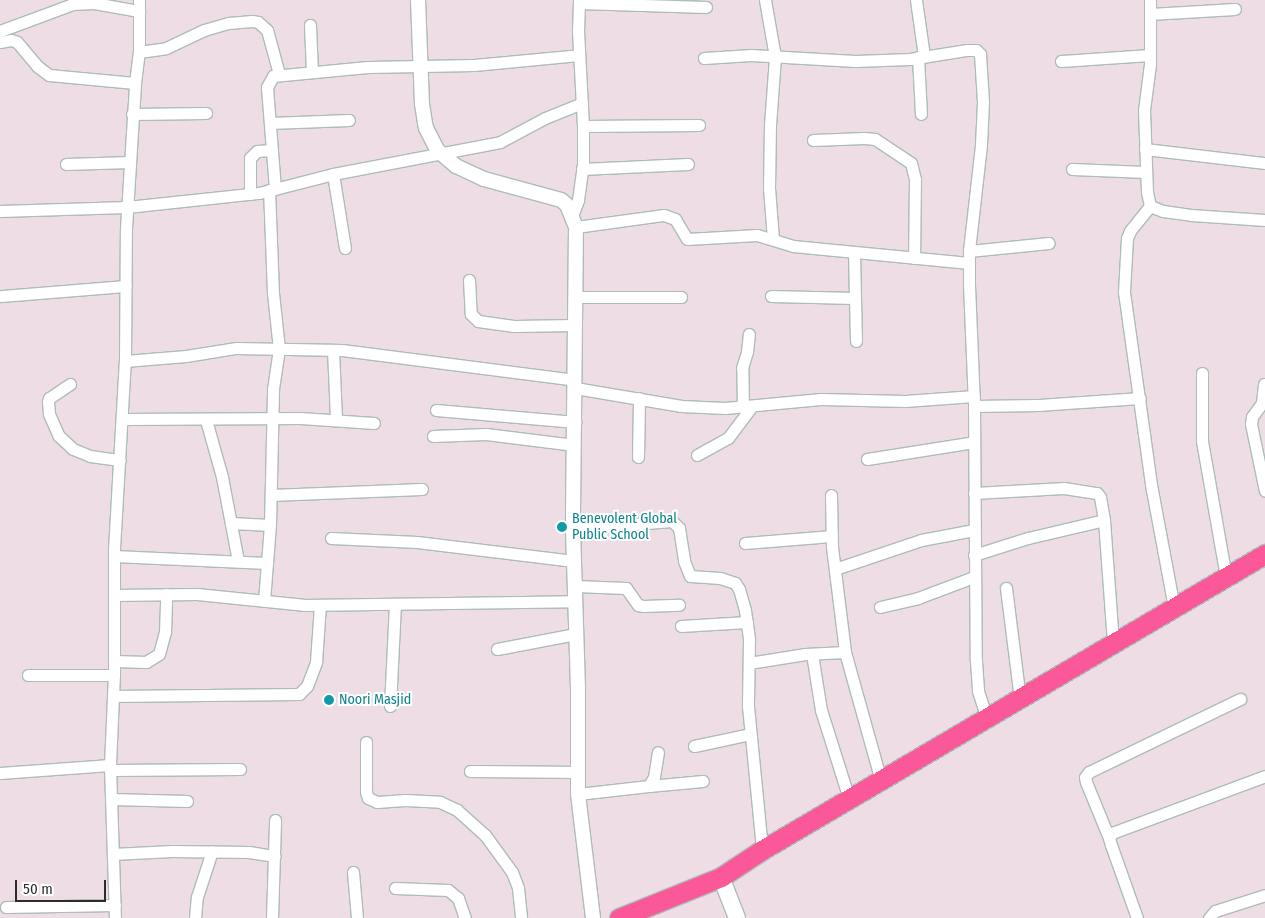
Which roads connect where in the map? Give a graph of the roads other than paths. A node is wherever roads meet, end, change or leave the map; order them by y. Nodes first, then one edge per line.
1 (418, 0) edge
2 (765, 0) edge
3 (916, 0) edge
4 (1150, 0) edge
5 (579, 1) edge
6 (139, 6) edge
7 (706, 7) dead end
8 (1235, 9) dead end
9 (1150, 14) junction
10 (310, 25) dead end
11 (0, 31) edge
12 (0, 42) edge
13 (139, 52) junction
14 (579, 55) junction
15 (1150, 55) junction
16 (921, 56) junction
17 (776, 57) junction
18 (704, 58) dead end
19 (1061, 61) dead end
20 (420, 67) junction
21 (312, 72) junction
22 (279, 74) junction
23 (135, 83) junction
24 (582, 103) junction
25 (206, 113) dead end
26 (132, 114) junction
27 (921, 114) dead end
28 (349, 120) dead end
29 (270, 123) junction
30 (699, 125) dead end
31 (583, 126) junction
32 (814, 140) dead end
33 (1146, 149) junction
34 (272, 150) junction
35 (440, 154) junction
36 (130, 162) junction
37 (1265, 163) edge
38 (66, 164) dead end
39 (688, 164) dead end
40 (582, 169) junction
41 (1072, 169) dead end
42 (1146, 172) junction
43 (333, 174) junction
44 (272, 190) junction
45 (250, 194) junction
46 (1150, 206) junction
47 (127, 207) junction
48 (0, 211) edge
49 (1265, 220) edge
50 (574, 221) junction
51 (773, 239) junction
52 (1049, 243) dead end
53 (345, 248) dead end
54 (854, 253) junction
55 (969, 257) junction
56 (914, 258) junction
57 (469, 280) dead end
58 (126, 286) junction
59 (1, 296) edge
60 (771, 296) dead end
61 (574, 297) junction
62 (681, 297) dead end
63 (855, 298) junction
64 (574, 325) junction
65 (749, 334) dead end
66 (856, 341) dead end
67 (279, 349) junction
68 (333, 350) junction
69 (125, 361) junction
70 (1202, 372) dead end
71 (70, 384) dead end
72 (575, 384) junction
73 (1264, 384) edge
74 (639, 398) junction
75 (1140, 398) junction
76 (974, 401) junction
77 (747, 406) junction
78 (436, 410) dead end
79 (122, 419) junction
80 (272, 419) junction
81 (206, 420) junction
82 (336, 420) junction
83 (575, 422) junction
84 (374, 423) dead end
85 (433, 436) dead end
86 (974, 442) junction
87 (574, 445) junction
88 (697, 455) dead end
89 (638, 457) dead end
90 (867, 458) dead end
91 (120, 460) junction
92 (422, 489) dead end
93 (1265, 491) edge
94 (974, 493) junction
95 (271, 495) junction
96 (831, 495) dead end
97 (1104, 520) junction
98 (231, 523) junction
99 (270, 525) junction
100 (573, 529) junction
101 (974, 530) junction
102 (832, 536) junction
103 (331, 538) dead end
104 (745, 543) dead end
105 (114, 556) junction
106 (974, 556) junction
107 (1263, 560) edge
108 (238, 561) junction
109 (574, 561) junction
110 (267, 563) junction
111 (835, 569) junction
112 (974, 577) junction
113 (1226, 577) junction
114 (575, 586) junction
115 (1006, 588) dead end
116 (166, 594) junction
117 (114, 595) junction
118 (264, 601) junction
119 (575, 601) junction
120 (395, 604) junction
121 (320, 605) junction
122 (679, 605) dead end
123 (880, 607) dead end
124 (1174, 608) junction
125 (747, 622) junction
126 (681, 626) dead end
127 (576, 634) junction
128 (1113, 644) junction
129 (496, 649) dead end
130 (845, 652) junction
131 (812, 654) junction
132 (114, 661) junction
133 (749, 663) junction
134 (28, 675) dead end
135 (114, 675) junction
136 (113, 696) junction
137 (1020, 698) junction
138 (1240, 699) dead end
139 (390, 706) dead end
140 (987, 718) junction
141 (750, 734) junction
142 (366, 742) dead end
143 (694, 746) dead end
144 (658, 752) dead end
145 (110, 767) junction
146 (240, 769) dead end
147 (470, 771) dead end
148 (579, 772) junction
149 (0, 773) edge
150 (1265, 776) edge
151 (703, 781) dead end
152 (881, 781) junction
153 (649, 786) junction
154 (578, 794) junction
155 (111, 799) junction
156 (849, 799) junction
157 (187, 801) dead end
158 (275, 820) dead end
159 (1109, 838) junction
160 (762, 850) junction
161 (212, 851) junction
162 (113, 854) junction
163 (275, 856) junction
164 (353, 872) dead end
165 (721, 877) junction
166 (395, 888) dead end
167 (1265, 895) edge
168 (115, 905) junction
169 (6, 907) dead end
170 (116, 918) edge
171 (195, 918) edge
172 (272, 918) edge
173 (357, 918) edge
174 (465, 918) edge
175 (521, 918) edge
176 (592, 918) edge
177 (619, 918) edge
178 (737, 918) edge
179 (1137, 918) edge
180 (1209, 918) edge

1 - 20 street
2 - 17 street
3 - 16 street
4 - 9 street
5 - 7 street
5 - 14 street
6 - 11 street
6 - 13 street
8 - 9 street
9 - 15 street
10 - 21 street
12 - 23 street
13 - 22 street
13 - 23 street
14 - 20 street
14 - 24 street
15 - 19 street
15 - 33 street
16 - 17 street
16 - 27 street
16 - 55 street
17 - 18 street
17 - 51 street
20 - 21 street
20 - 35 street
21 - 22 street
22 - 29 street
23 - 26 street
24 - 31 street
24 - 35 street
25 - 26 street
26 - 36 street
28 - 29 street
29 - 34 street
30 - 31 street
31 - 40 street
32 - 56 street
33 - 37 street
33 - 42 street
34 - 44 street
34 - 45 street
35 - 43 street
35 - 50 street
36 - 38 street
36 - 47 street
39 - 40 street
40 - 50 street
41 - 42 street
42 - 46 street
43 - 44 street
43 - 53 street
44 - 45 street
44 - 67 street
45 - 47 street
46 - 49 street
46 - 75 street
47 - 48 street
47 - 58 street
50 - 51 street
50 - 61 street
51 - 54 street
52 - 55 street
54 - 56 street
54 - 63 street
55 - 56 street
55 - 76 street
57 - 64 street
58 - 59 street
58 - 69 street
60 - 63 street
61 - 62 street
61 - 64 street
63 - 66 street
64 - 72 street
65 - 77 street
67 - 68 street
67 - 69 street
67 - 80 street
68 - 72 street
68 - 82 street
69 - 79 street
70 - 113 street
71 - 91 street
72 - 74 street
72 - 83 street
73 - 93 street
74 - 77 street
74 - 89 street
75 - 76 street
75 - 124 street
76 - 77 street
76 - 86 street
77 - 88 street
78 - 83 street
79 - 81 street
79 - 91 street
80 - 81 street
80 - 82 street
80 - 95 street
81 - 98 street
82 - 84 street
83 - 87 street
85 - 87 street
86 - 90 street
86 - 94 street
87 - 100 street
91 - 105 street
92 - 95 street
94 - 97 street
94 - 101 street
95 - 99 street
96 - 102 street
97 - 106 street
97 - 128 street
98 - 99 street
98 - 108 street
99 - 110 street
100 - 109 street
100 - 125 street
101 - 106 street
101 - 111 street
102 - 104 street
102 - 111 street
103 - 109 street
105 - 108 street
105 - 117 street
106 - 112 street
107 - 113 highway
108 - 110 street
109 - 114 street
110 - 118 street
111 - 130 street
112 - 123 street
112 - 140 street
113 - 124 highway
114 - 119 street
114 - 122 street
115 - 137 street
116 - 117 street
116 - 118 street
116 - 132 street
117 - 132 street
118 - 121 street
119 - 120 street
119 - 127 street
120 - 121 street
120 - 139 street
121 - 136 street
124 - 128 highway
125 - 126 street
125 - 133 street
127 - 129 street
127 - 148 street
128 - 137 highway
130 - 131 street
130 - 152 street
131 - 133 street
131 - 156 street
132 - 135 street
133 - 141 street
134 - 135 street
135 - 136 street
136 - 145 street
137 - 140 highway
138 - 159 street
140 - 152 highway
141 - 143 street
141 - 160 street
142 - 175 street
144 - 153 street
145 - 146 street
145 - 149 street
145 - 155 street
147 - 148 street
148 - 154 street
150 - 159 street
151 - 153 street
152 - 156 highway
153 - 154 street
154 - 176 street
155 - 157 street
155 - 162 street
156 - 160 highway
158 - 163 street
159 - 179 street
160 - 165 highway
161 - 162 street
161 - 163 street
161 - 171 street
162 - 168 street
163 - 172 street
164 - 173 street
165 - 177 highway
165 - 178 main road
166 - 174 street
167 - 180 street
168 - 169 street
168 - 170 street

